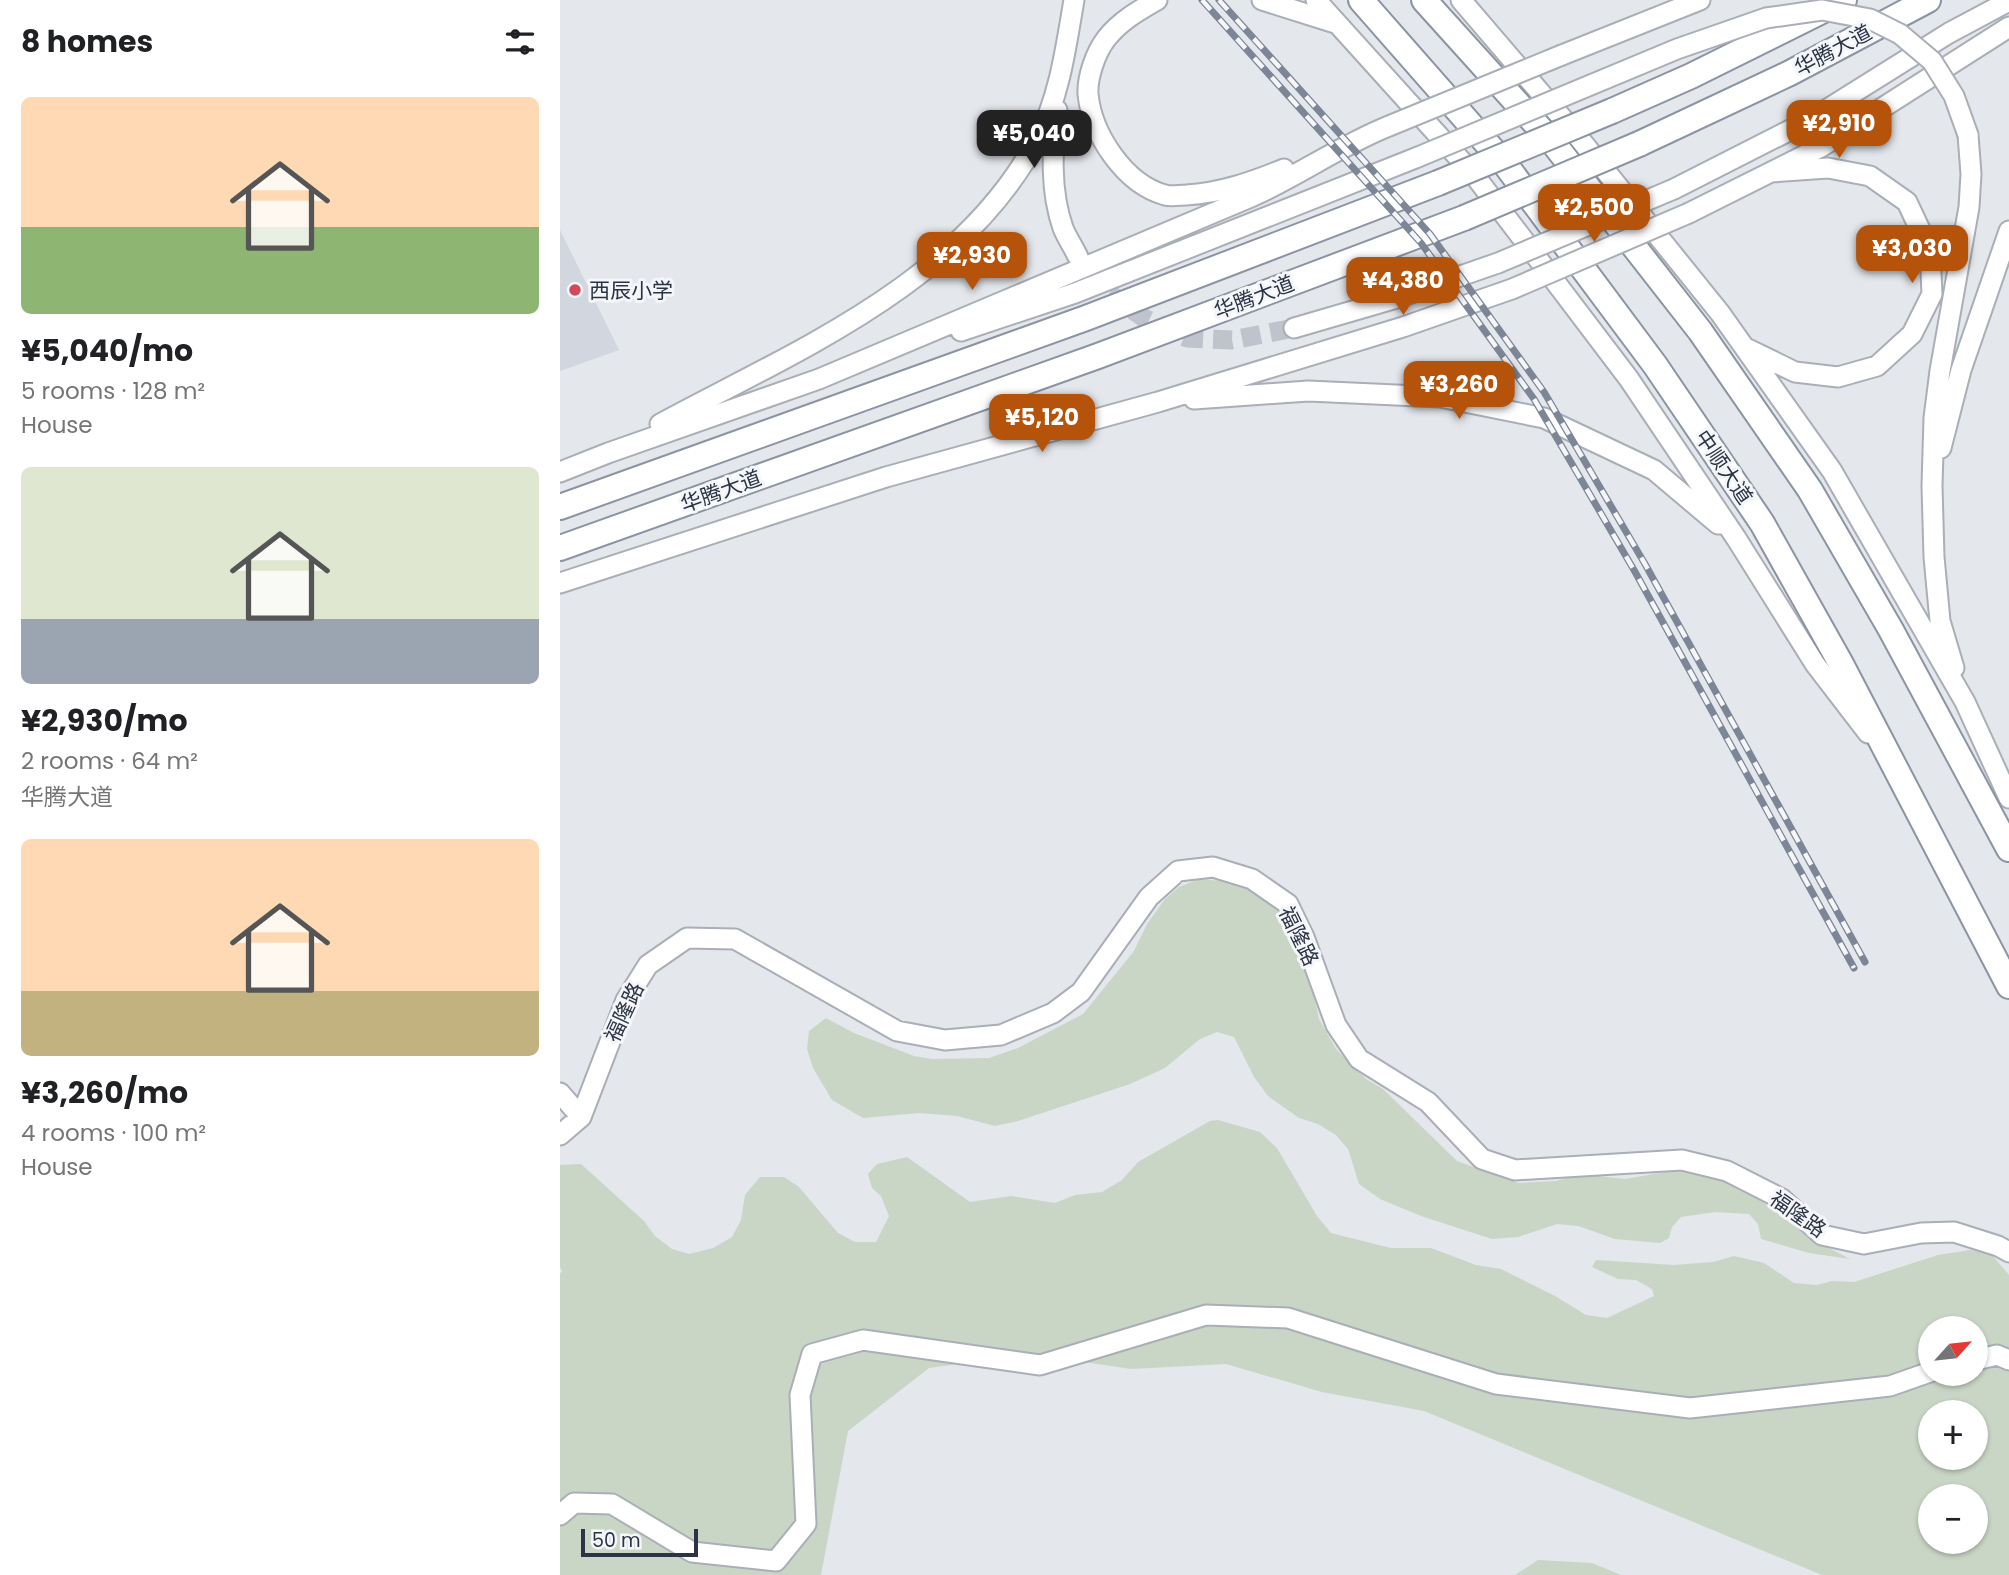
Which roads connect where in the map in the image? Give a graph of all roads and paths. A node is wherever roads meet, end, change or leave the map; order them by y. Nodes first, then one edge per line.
1 (1074, 0) edge
2 (1157, 0) edge
3 (1262, 0) edge
4 (1316, 0) edge
5 (1362, 0) edge
6 (1424, 0) edge
7 (1461, 0) edge
8 (1700, 0) edge
9 (1844, 0) edge
10 (1928, 0) edge
11 (2009, 1) edge
12 (1338, 24) junction
13 (2009, 27) edge
14 (1062, 71) junction
15 (1366, 135) junction
16 (1771, 172) junction
17 (2009, 231) edge
18 (1079, 257) tunnel mouth
19 (1294, 328) tunnel mouth
20 (1744, 347) junction
21 (819, 379) junction
22 (1158, 402) junction
23 (608, 453) junction
24 (560, 471) edge
25 (1932, 486) junction
26 (560, 507) edge
27 (1736, 538) junction
28 (560, 548) edge
29 (560, 583) edge
30 (1965, 702) junction
31 (1899, 773) junction
32 (2009, 798) edge
33 (2009, 849) edge
34 (2009, 986) edge
35 (560, 1093) edge
36 (581, 1117) junction
37 (560, 1135) edge
38 (2009, 1252) edge
39 (1988, 1357) edge
40 (2009, 1360) edge
41 (1918, 1376) edge
42 (560, 1515) edge

1 - 14 main road
2 - 15 main road
3 - 12 main road
4 - 12 main road
5 - 31 highway, 中顺大道
6 - 33 highway
7 - 20 main road
8 - 15 main road, bridge
9 - 26 highway, 华腾大道, bridge
10 - 28 highway, 华腾大道, bridge
11 - 19 main road, bridge
12 - 27 main road
13 - 16 main road
14 - 18 main road
14 - 23 main road
15 - 21 main road
16 - 20 main road
16 - 22 main road, bridge
17 - 25 main road
20 - 30 main road
21 - 23 main road
21 - 25 main road, bridge
22 - 27 main road
22 - 29 main road
23 - 24 main road
25 - 30 main road
27 - 31 main road
30 - 32 main road
31 - 34 highway, 中顺大道
35 - 36 main road
36 - 37 main road, 福隆路
36 - 38 main road, 福隆路
39 - 40 main road
41 - 42 main road

